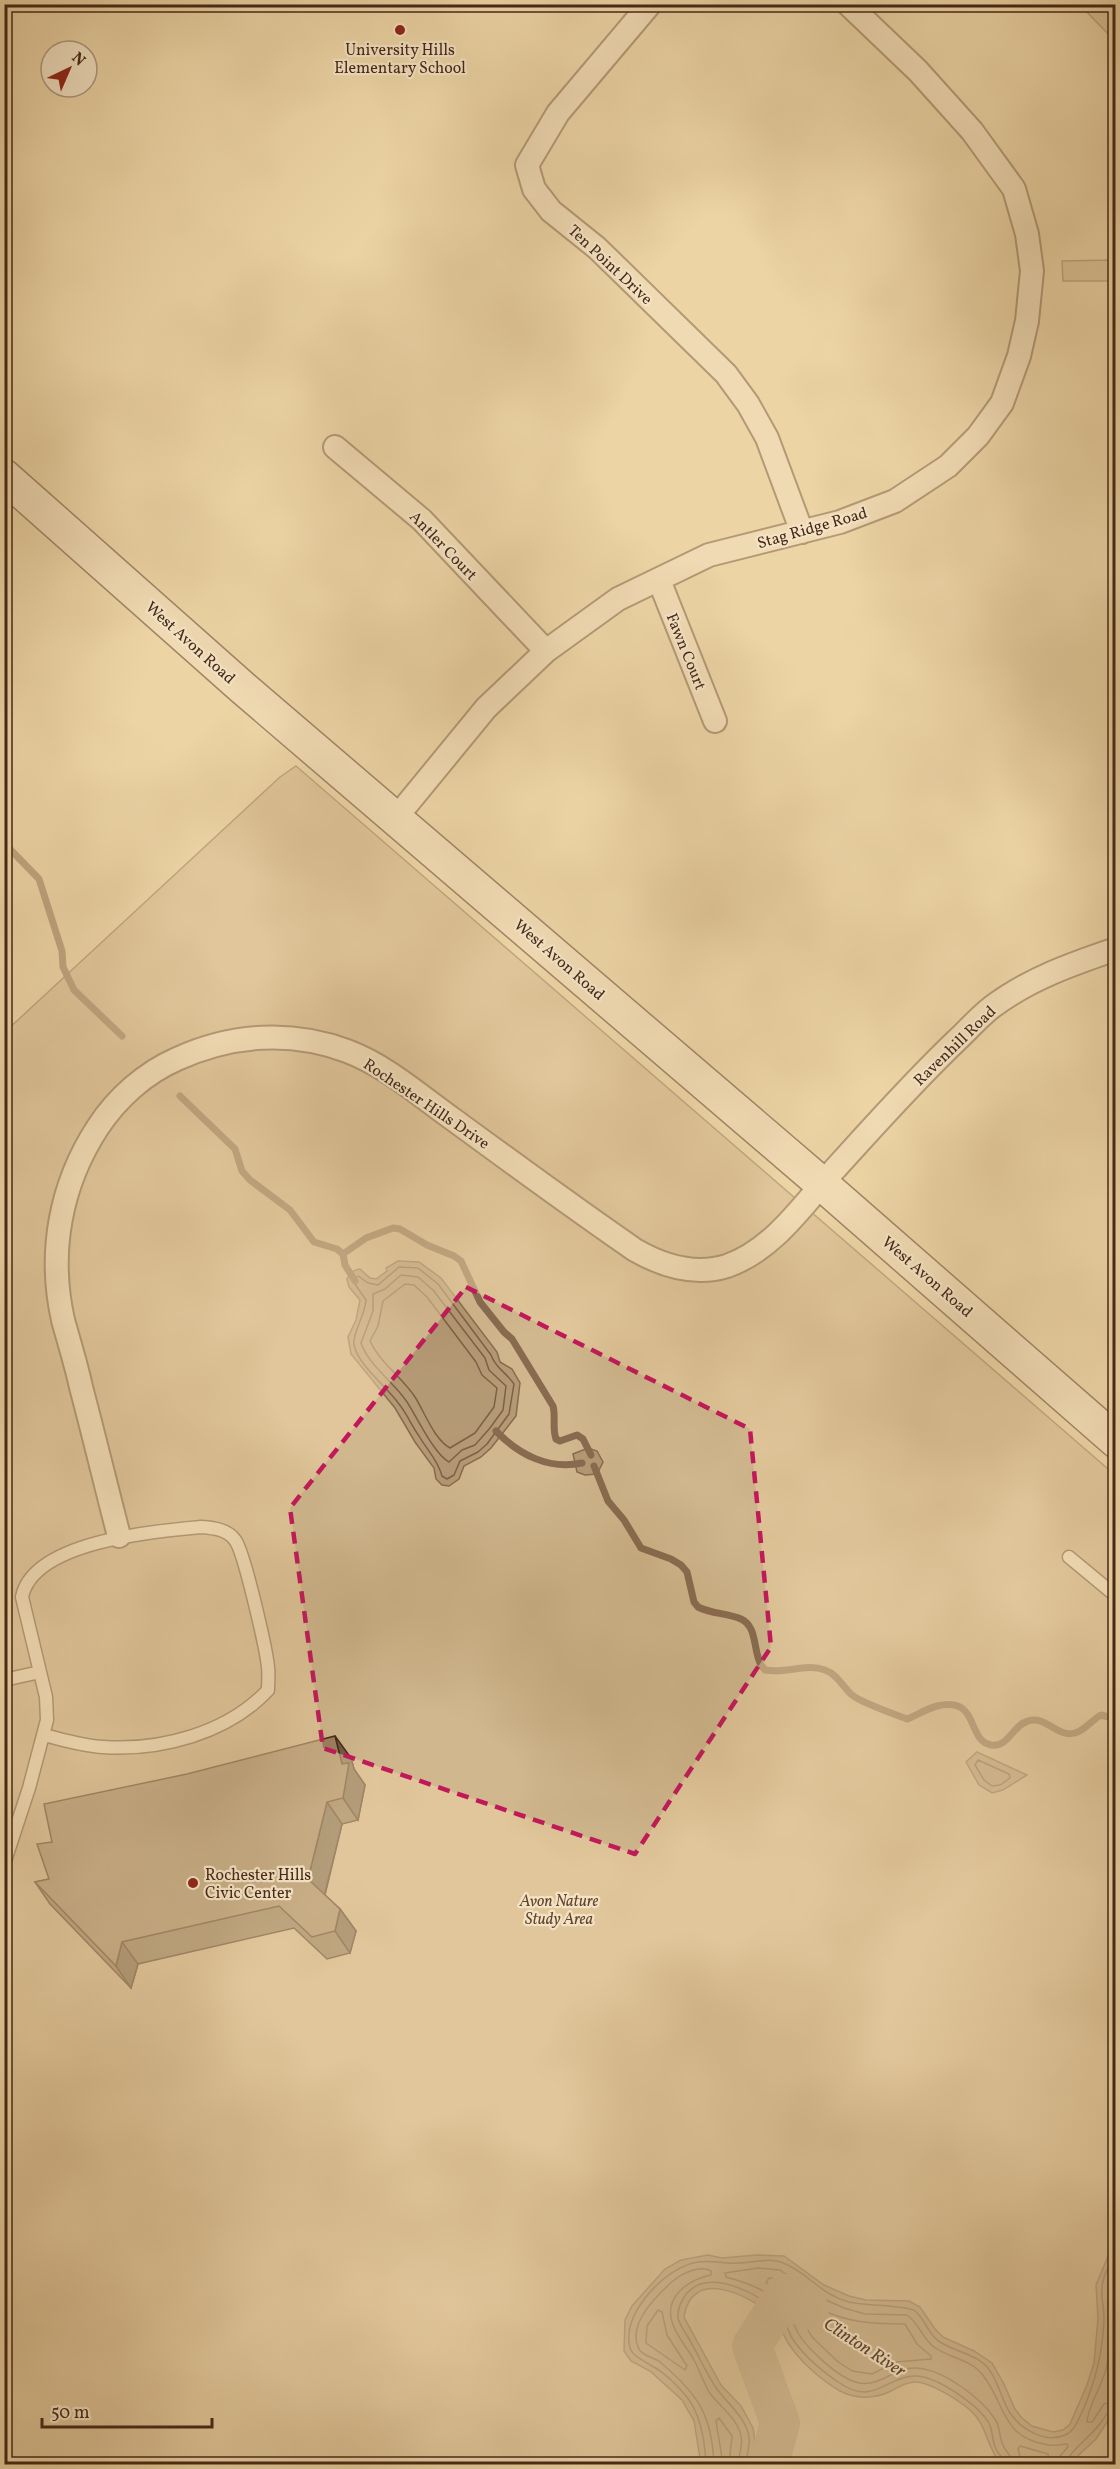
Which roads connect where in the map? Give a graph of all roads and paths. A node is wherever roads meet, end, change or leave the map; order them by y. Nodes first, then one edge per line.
1 (650, 4) edge
2 (848, 4) edge
3 (335, 447) dead end
4 (4, 476) edge
5 (802, 532) junction
6 (658, 580) junction
7 (546, 651) junction
8 (715, 721) dead end
9 (395, 819) junction
10 (1116, 949) edge
11 (822, 1184) junction
12 (1112, 1433) edge
13 (118, 1536) junction
14 (1069, 1557) dead end
15 (1116, 1596) edge
16 (40, 1672) junction
17 (4, 1680) edge
18 (44, 1735) junction
19 (5, 1860) edge

1 - 5 street, Ten Point Drive
2 - 5 street, Stag Ridge Road
3 - 7 street, Antler Court
4 - 9 street, West Avon Road
5 - 6 street, Stag Ridge Road
6 - 7 street, Stag Ridge Road
6 - 8 street, Fawn Court
7 - 9 street, Stag Ridge Road
9 - 11 street, West Avon Road
10 - 11 street, Ravenhill Road
11 - 12 street, West Avon Road
11 - 13 street, Rochester Hills Drive
13 - 16 lane
13 - 18 lane
14 - 15 lane
16 - 17 lane
16 - 18 lane
18 - 19 lane

